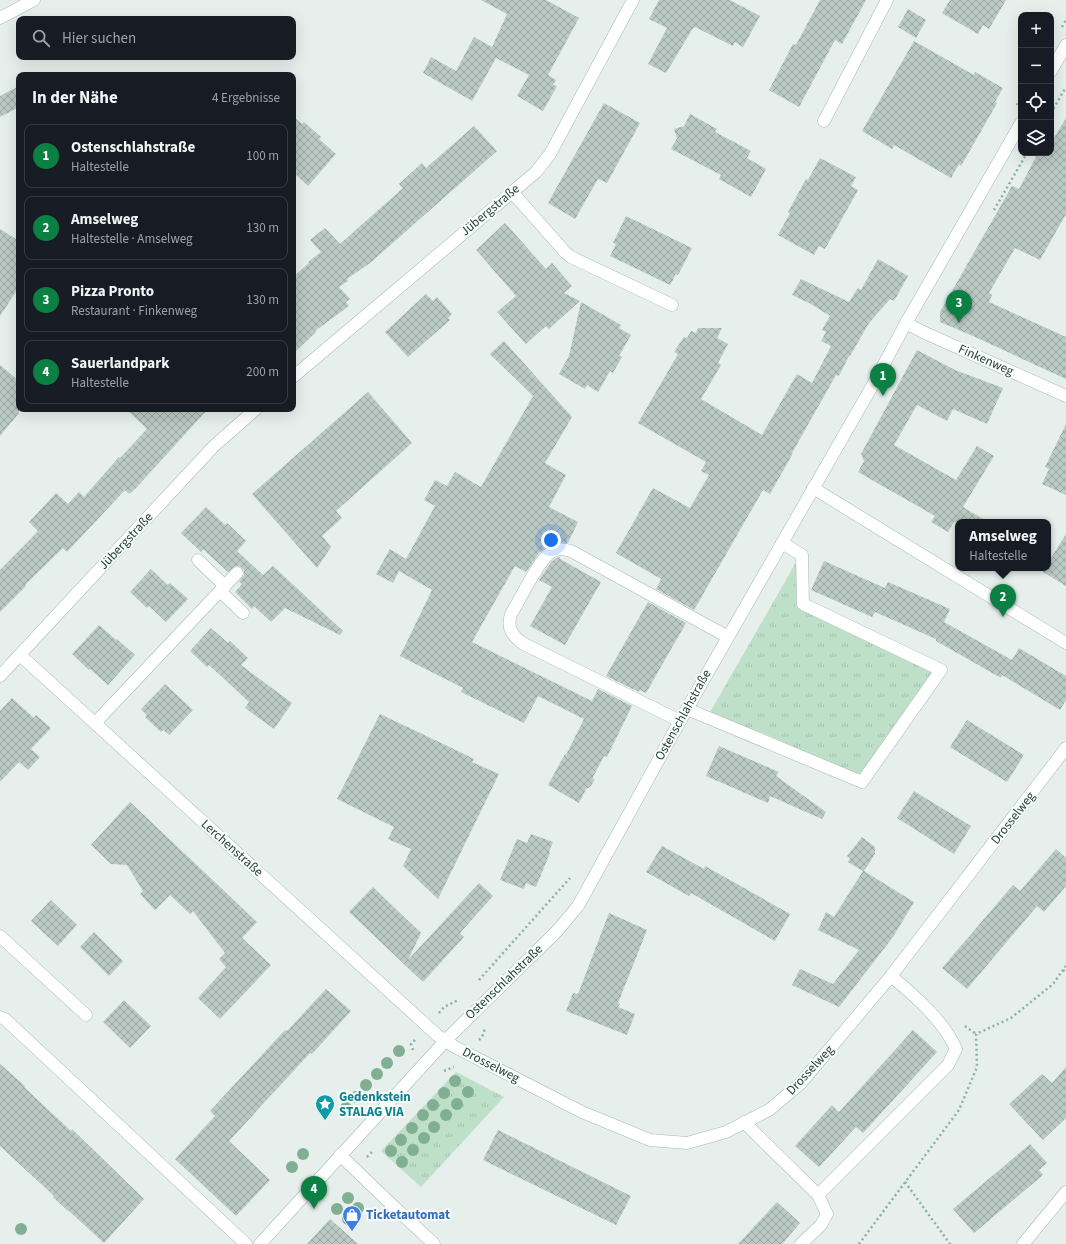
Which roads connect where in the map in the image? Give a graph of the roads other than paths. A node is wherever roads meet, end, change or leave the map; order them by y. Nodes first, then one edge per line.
1 (34, 0) edge
2 (634, 0) edge
3 (887, 0) edge
4 (0, 18) edge
5 (1066, 45) edge
6 (1054, 66) edge
7 (824, 121) dead end
8 (1018, 128) edge
9 (512, 192) junction
10 (672, 305) dead end
11 (906, 323) junction
12 (296, 374) edge
13 (1066, 396) edge
14 (253, 412) edge
15 (813, 488) junction
16 (782, 543) junction
17 (198, 560) dead end
18 (237, 573) dead end
19 (222, 589) junction
20 (243, 613) dead end
21 (728, 637) junction
22 (1066, 642) edge
23 (20, 655) junction
24 (3, 667) edge
25 (687, 709) junction
26 (680, 721) junction
27 (95, 723) junction
28 (1066, 748) edge
29 (0, 936) edge
30 (892, 976) junction
31 (86, 1015) dead end
32 (0, 1017) edge
33 (446, 1040) junction
34 (744, 1122) junction
35 (340, 1155) junction
36 (1066, 1192) edge
37 (818, 1194) junction
38 (246, 1244) edge
39 (260, 1244) edge
40 (434, 1244) edge
41 (801, 1244) edge
42 (1023, 1244) edge

1 - 4 street
2 - 9 street, Jübergstraße
3 - 7 street
5 - 6 street
8 - 11 street, Ostenschlahstraße
9 - 10 street
9 - 12 street, Jübergstraße
11 - 13 street, Finkenweg
11 - 15 street, Ostenschlahstraße
14 - 23 street, Jübergstraße
15 - 16 street, Ostenschlahstraße
15 - 22 street
16 - 21 street, Ostenschlahstraße
16 - 25 street
17 - 19 street
18 - 19 street
19 - 20 street
19 - 27 street
21 - 25 street, Ostenschlahstraße
21 - 26 street
23 - 24 street, Jübergstraße
23 - 27 street, Lerchenstraße
25 - 26 street, Ostenschlahstraße
26 - 33 street, Ostenschlahstraße
27 - 33 street, Lerchenstraße
28 - 30 street, Drosselweg
29 - 31 street
30 - 34 street, Drosselweg
30 - 37 street
32 - 38 street
33 - 34 street, Drosselweg
33 - 35 street, Ostenschlahstraße
34 - 37 street
35 - 39 street, Ostenschlahstraße
35 - 40 street
36 - 42 street
37 - 41 street

